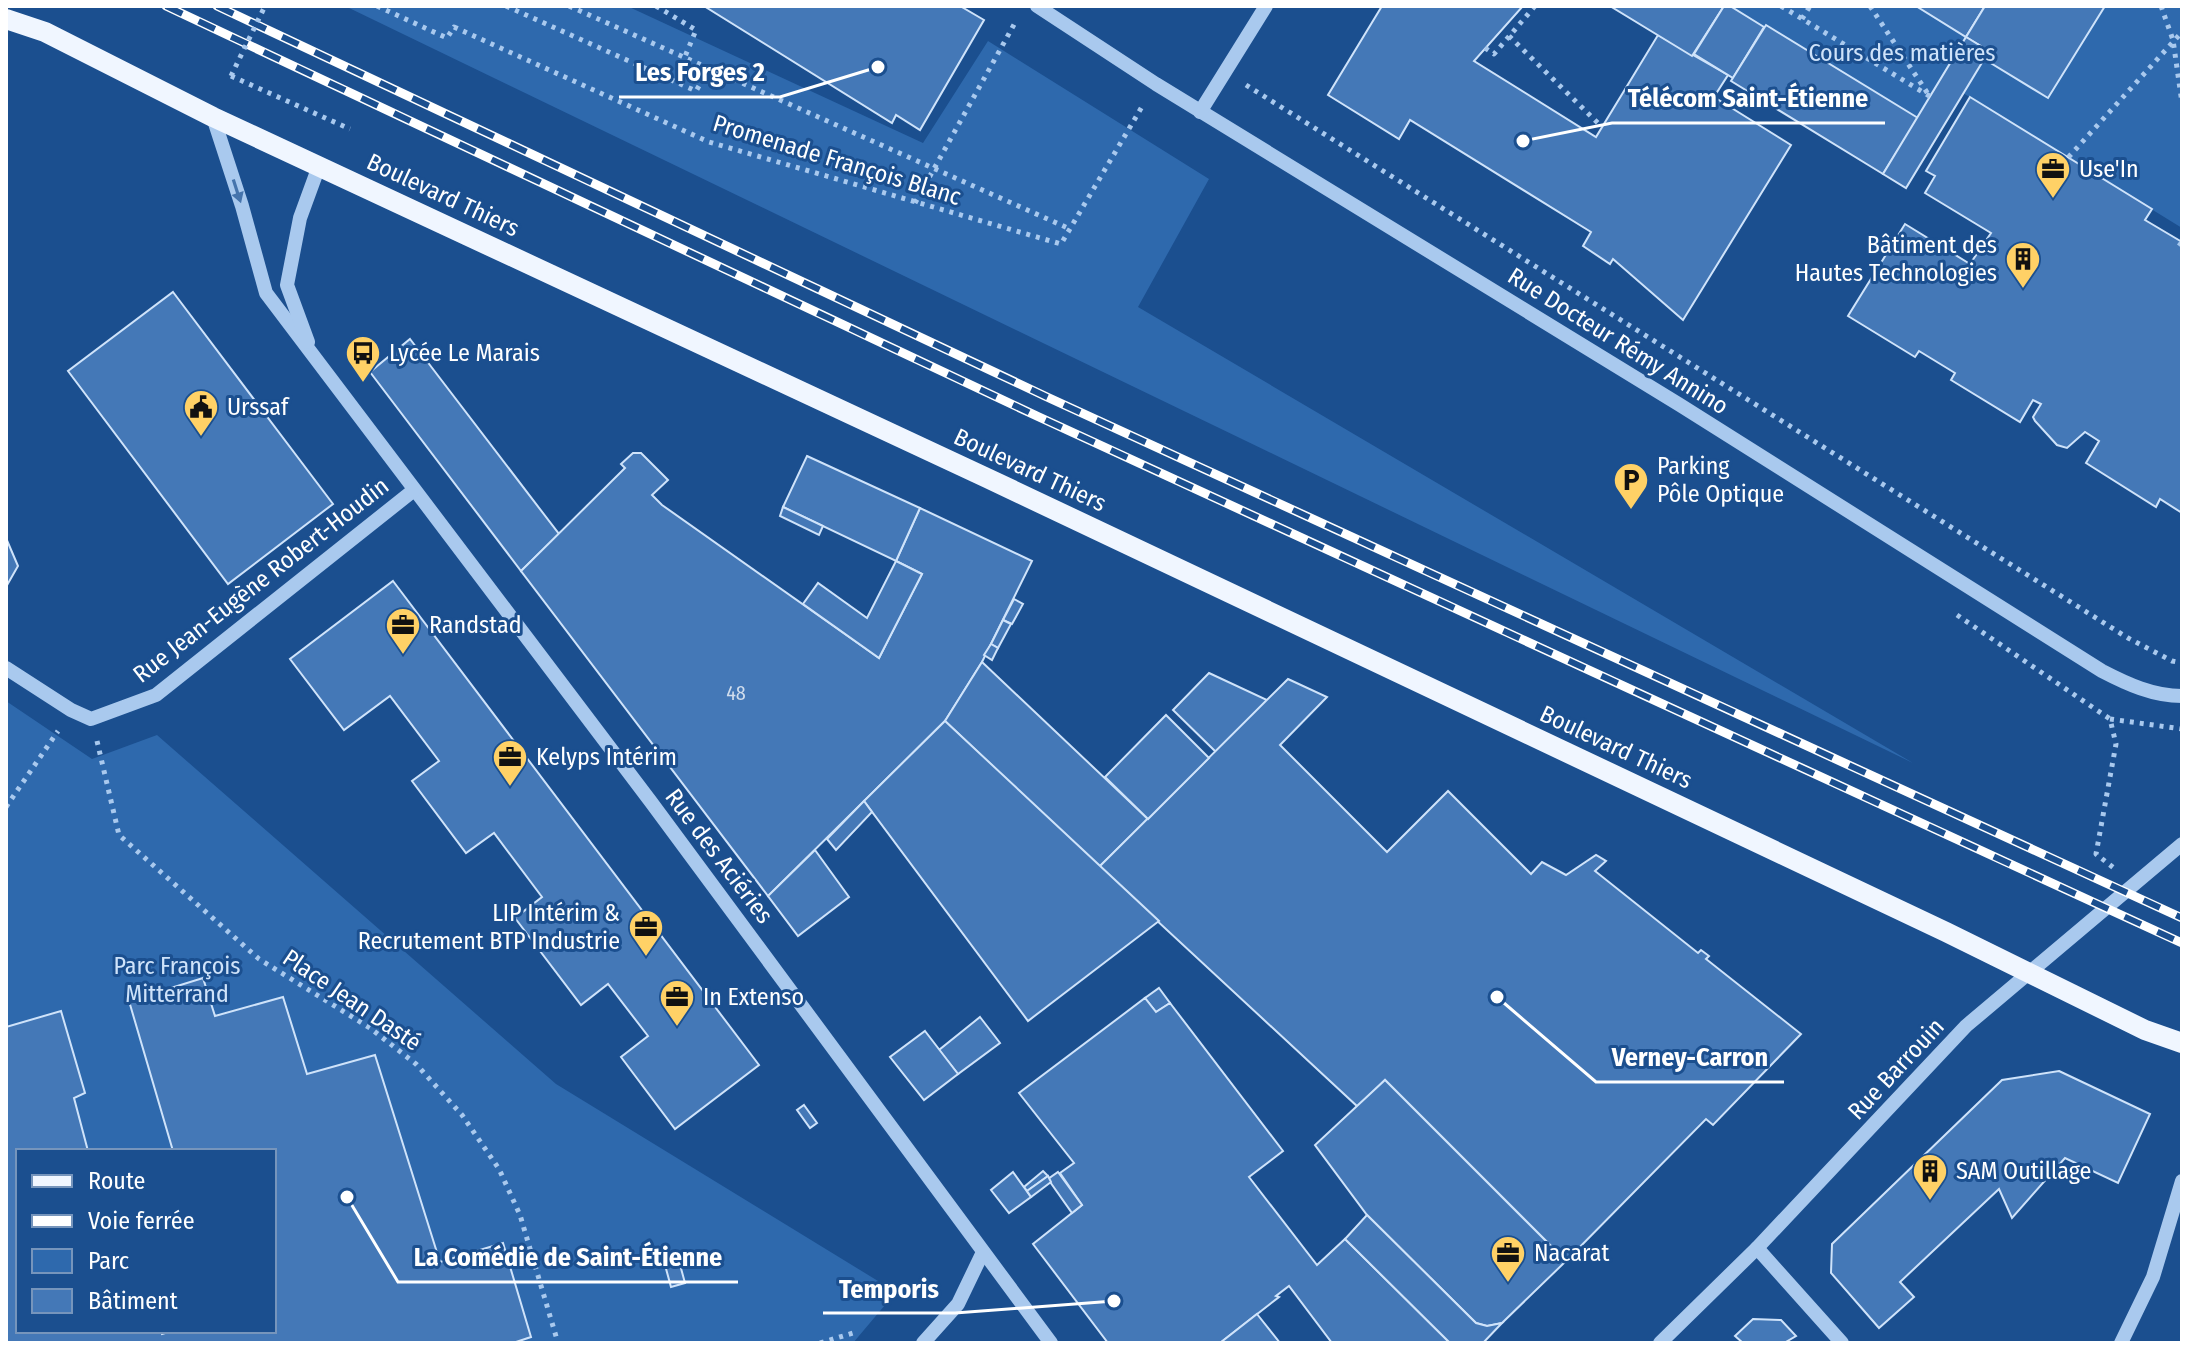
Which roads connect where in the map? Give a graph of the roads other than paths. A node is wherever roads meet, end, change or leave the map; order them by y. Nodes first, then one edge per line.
1 (1037, 6) edge
2 (1266, 6) edge
3 (6, 19) edge
4 (1200, 112) junction
5 (213, 117) junction
6 (319, 166) junction
7 (315, 361) junction
8 (414, 490) junction
9 (6, 668) edge
10 (2182, 696) edge
11 (2182, 844) edge
12 (2030, 972) junction
13 (2182, 1043) edge
14 (2182, 1181) edge
15 (1757, 1248) junction
16 (983, 1252) junction
17 (923, 1343) edge
18 (1051, 1343) edge
19 (1660, 1343) edge
20 (1842, 1343) edge
21 (2121, 1343) edge

1 - 4 street, Rue Docteur Rémy Annino
2 - 4 street
3 - 5 main road, Boulevard Thiers
4 - 10 street, Rue Docteur Rémy Annino
5 - 6 main road, Boulevard Thiers
5 -> 7 street, Rue des Aciéries
6 - 7 street, Rue des Aciéries
6 - 12 main road, Boulevard Thiers
7 - 8 street, Rue des Aciéries
8 - 9 street, Rue Jean-Eugène Robert-Houdin
8 - 16 street, Rue des Aciéries
11 - 12 street, Rue Barrouin
12 - 13 main road, Boulevard Thiers
12 - 15 street, Rue Barrouin
14 - 21 street
15 - 19 street, Rue Barrouin
15 - 20 street
16 - 17 street
16 - 18 street, Rue des Aciéries

